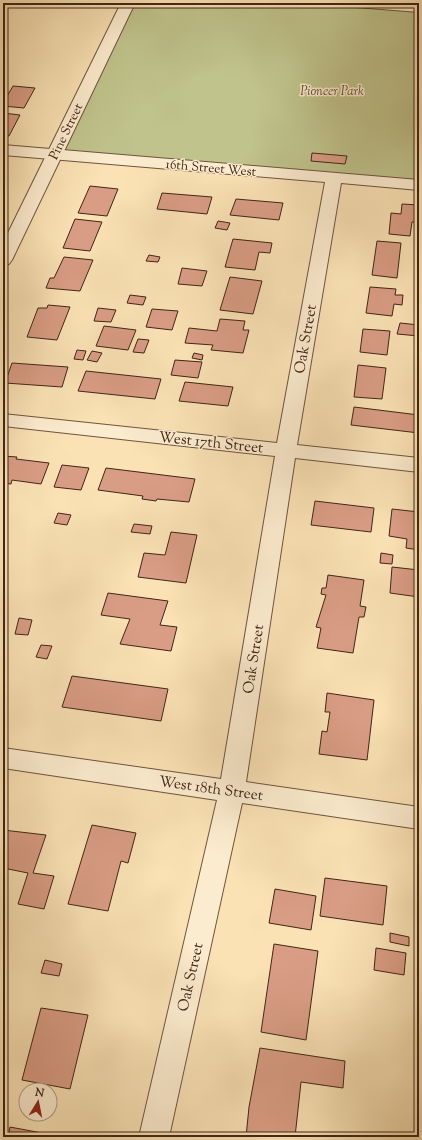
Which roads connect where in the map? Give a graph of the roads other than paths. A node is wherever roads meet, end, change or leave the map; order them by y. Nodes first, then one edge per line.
1 (128, 3) edge
2 (356, 3) edge
3 (419, 8) edge
4 (3, 150) edge
5 (53, 154) junction
6 (334, 178) junction
7 (419, 185) edge
8 (3, 260) edge
9 (3, 420) edge
10 (286, 450) junction
11 (419, 466) edge
12 (3, 758) edge
13 (232, 791) junction
14 (419, 818) edge
15 (154, 1137) edge

1 - 5 street, Pine Street
2 - 3 street
4 - 5 street, 16th Street West
5 - 6 street, 16th Street West
5 - 8 street, Pine Street
6 - 7 street, 16th Street West
6 - 10 street, Oak Street
9 - 10 street, West 17th Street
10 - 11 street, West 17th Street
10 - 13 street, Oak Street
12 - 13 street, West 18th Street
13 - 14 street, West 18th Street
13 - 15 street, Oak Street

